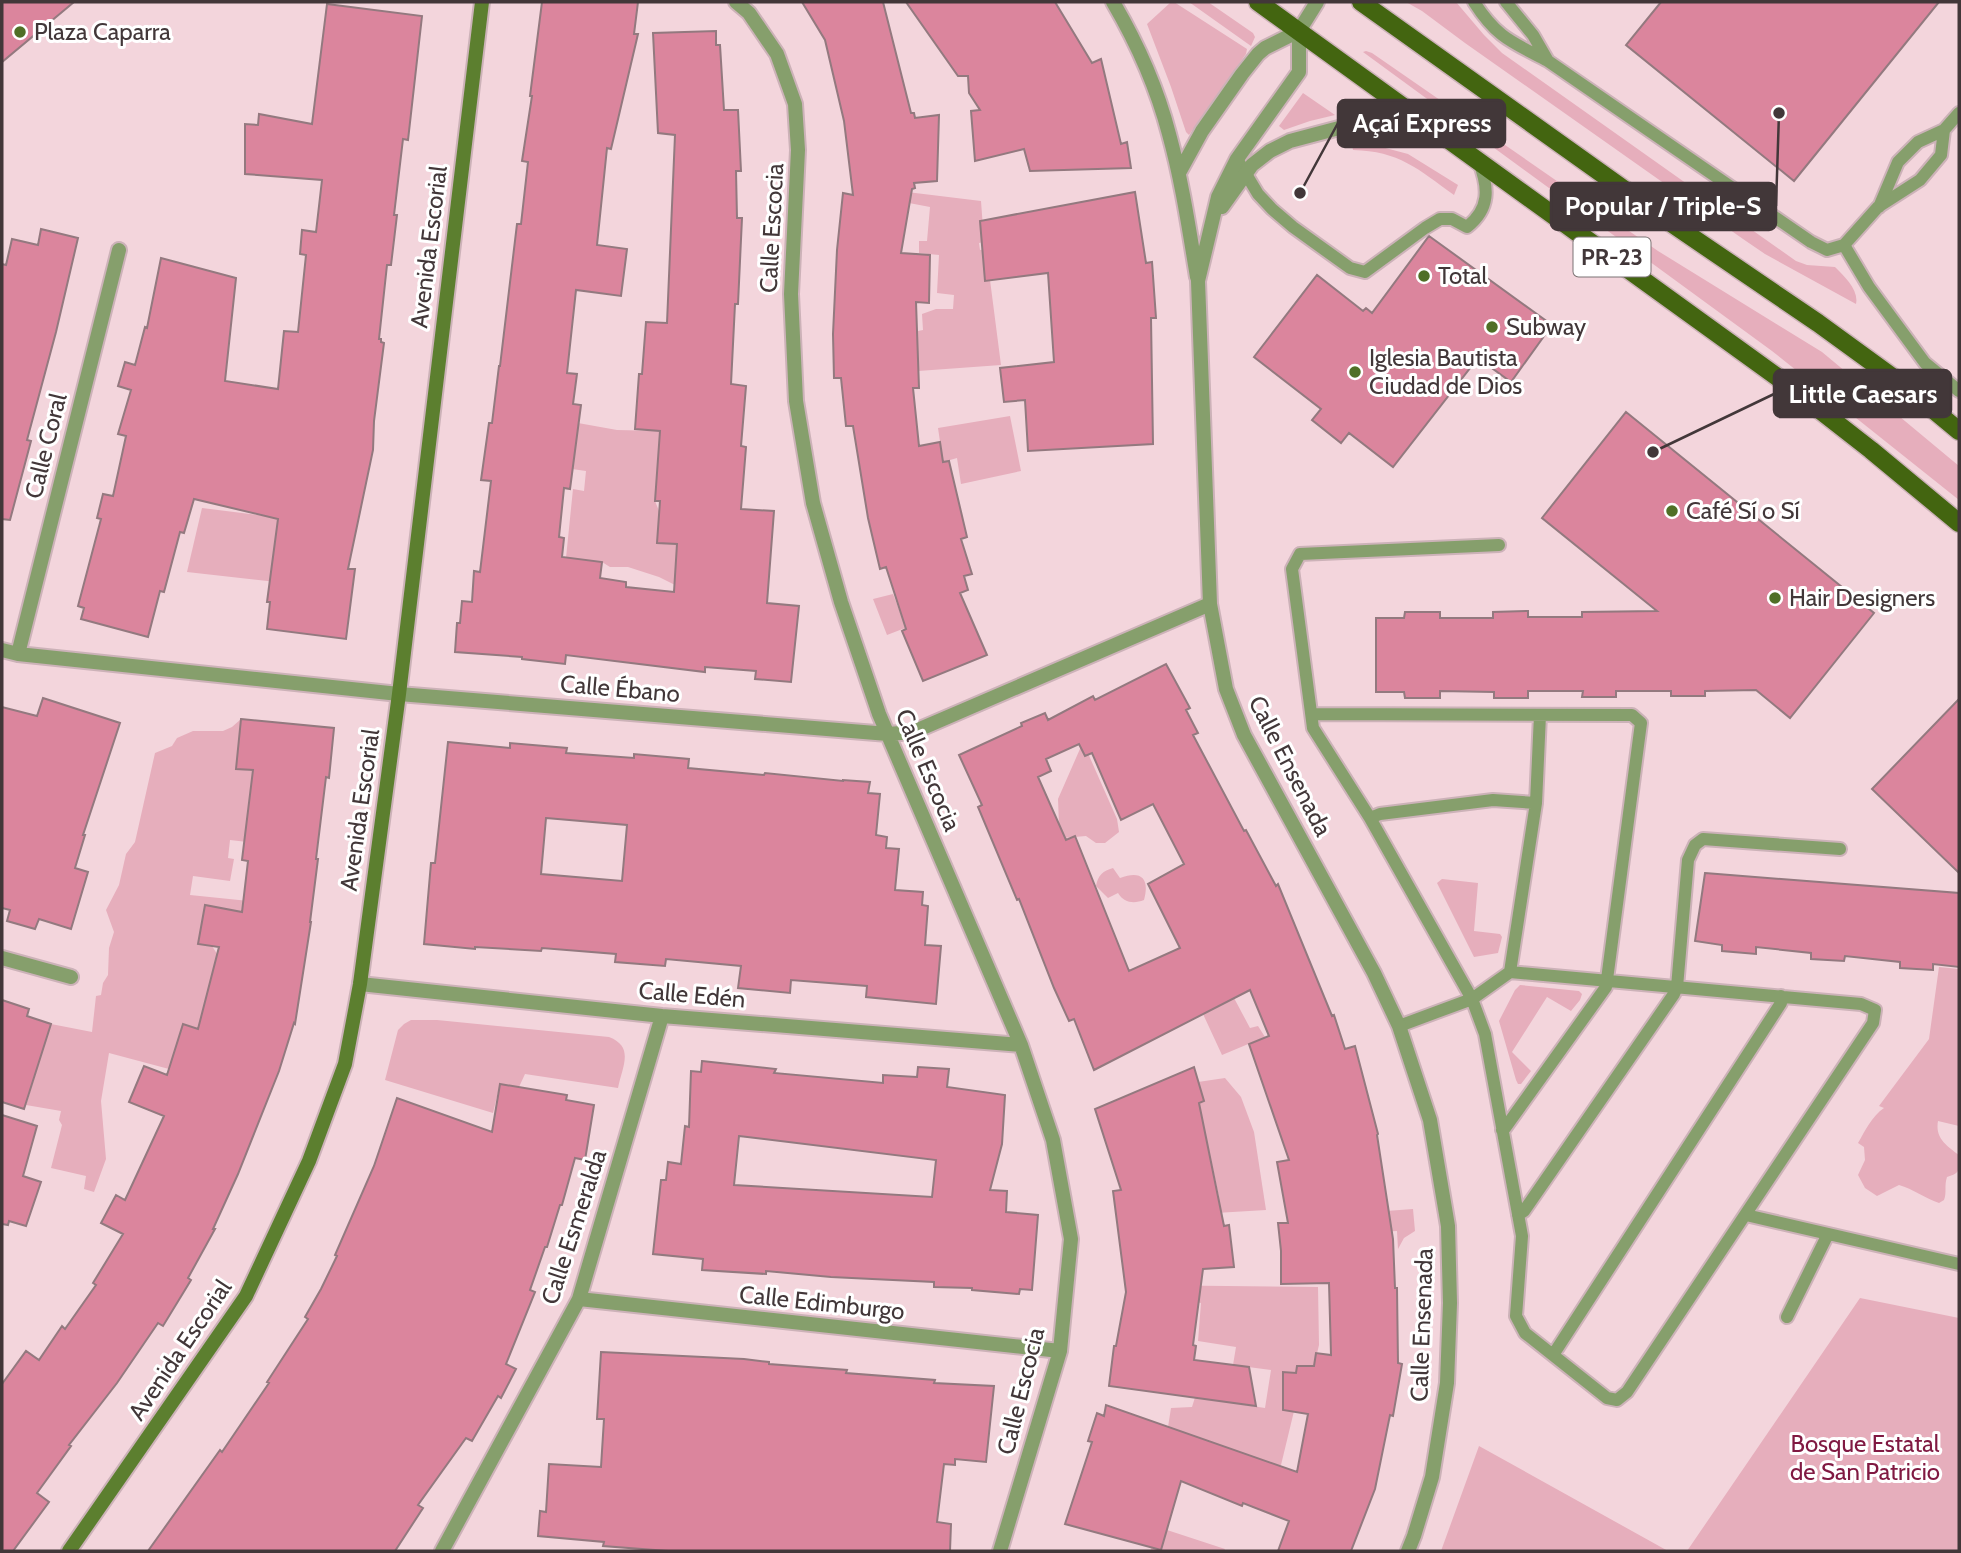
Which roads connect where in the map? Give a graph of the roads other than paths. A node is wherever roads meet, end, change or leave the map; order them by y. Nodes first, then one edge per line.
1 (482, 2) edge
2 (736, 2) edge
3 (1112, 2) edge
4 (1258, 2) edge
5 (1317, 2) edge
6 (1361, 2) edge
7 (1474, 2) edge
8 (1506, 2) edge
9 (1298, 31) junction
10 (1548, 61) junction
11 (1959, 113) edge
12 (1944, 130) junction
13 (1445, 138) junction
14 (1237, 159) junction
15 (1479, 162) junction
16 (1178, 173) junction
17 (1247, 173) junction
18 (1878, 207) junction
19 (1844, 245) junction
20 (119, 250) dead end
21 (1198, 281) junction
22 (1959, 391) edge
23 (1959, 431) edge
24 (1959, 523) edge
25 (1499, 545) dead end
26 (1210, 604) junction
27 (2, 650) edge
28 (18, 654) junction
29 (399, 694) junction
30 (1312, 715) junction
31 (1540, 715) junction
32 (888, 734) junction
33 (1536, 803) junction
34 (1370, 818) junction
35 (1840, 849) dead end
36 (2, 958) edge
37 (1510, 972) junction
38 (71, 977) dead end
39 (1607, 981) junction
40 (360, 984) junction
41 (1677, 987) junction
42 (1781, 996) junction
43 (1472, 999) junction
44 (662, 1016) junction
45 (1399, 1026) junction
46 (1021, 1045) junction
47 (1502, 1130) junction
48 (1518, 1215) junction
49 (1745, 1215) junction
50 (1828, 1234) junction
51 (1959, 1264) edge
52 (579, 1299) junction
53 (1787, 1317) dead end
54 (1060, 1351) junction
55 (1553, 1354) junction
56 (69, 1551) edge
57 (442, 1551) edge
58 (1000, 1551) edge
59 (1408, 1551) edge

1 - 29 street, Avenida Escorial
2 - 32 street, Calle Escocia
3 - 16 street
4 - 9 main road, PR-23
5 - 9 street
6 - 23 main road, PR-23
7 - 10 lane
8 - 10 lane
9 - 13 main road, PR-23
9 - 14 street, Calle Ensenada
9 - 16 street
10 - 19 lane
11 - 12 lane
12 - 18 lane
12 - 18 lane
13 - 15 main road, PR-23
13 - 17 street
14 - 17 lane
14 - 21 street, Calle Ensenada
15 - 17 lane
15 - 24 main road, PR-23
16 - 21 street
17 - 21 street
18 - 19 lane
19 - 22 lane
20 - 28 street, Calle Coral
21 - 26 street, Calle Ensenada
25 - 30 lane
26 - 32 street, Calle Ébano
26 - 45 street, Calle Ensenada
27 - 28 street, Calle Ébano
28 - 29 street, Calle Ébano
29 - 32 street, Calle Ébano
29 - 40 street, Avenida Escorial
30 - 31 lane
30 - 34 lane
31 - 33 lane
31 - 39 lane
32 - 46 street, Calle Escocia
33 - 34 lane
33 - 37 lane
34 - 43 lane
35 - 41 lane
36 - 38 street
37 - 39 lane
37 - 43 lane
39 - 41 lane
39 - 47 lane
40 - 44 street, Calle Edén
40 - 56 street, Avenida Escorial
41 - 42 lane
41 - 48 lane
42 - 49 lane
42 - 55 lane
43 - 45 lane
43 - 47 lane
44 - 46 street, Calle Edén
44 - 52 street, Calle Esmeralda
45 - 59 street, Calle Ensenada
46 - 54 street, Calle Escocia
47 - 48 lane
48 - 55 lane
49 - 50 lane
49 - 55 lane
50 - 51 lane
50 - 53 lane
52 - 54 street, Calle Edimburgo
52 - 57 street, Calle Esmeralda
54 - 58 street, Calle Escocia

